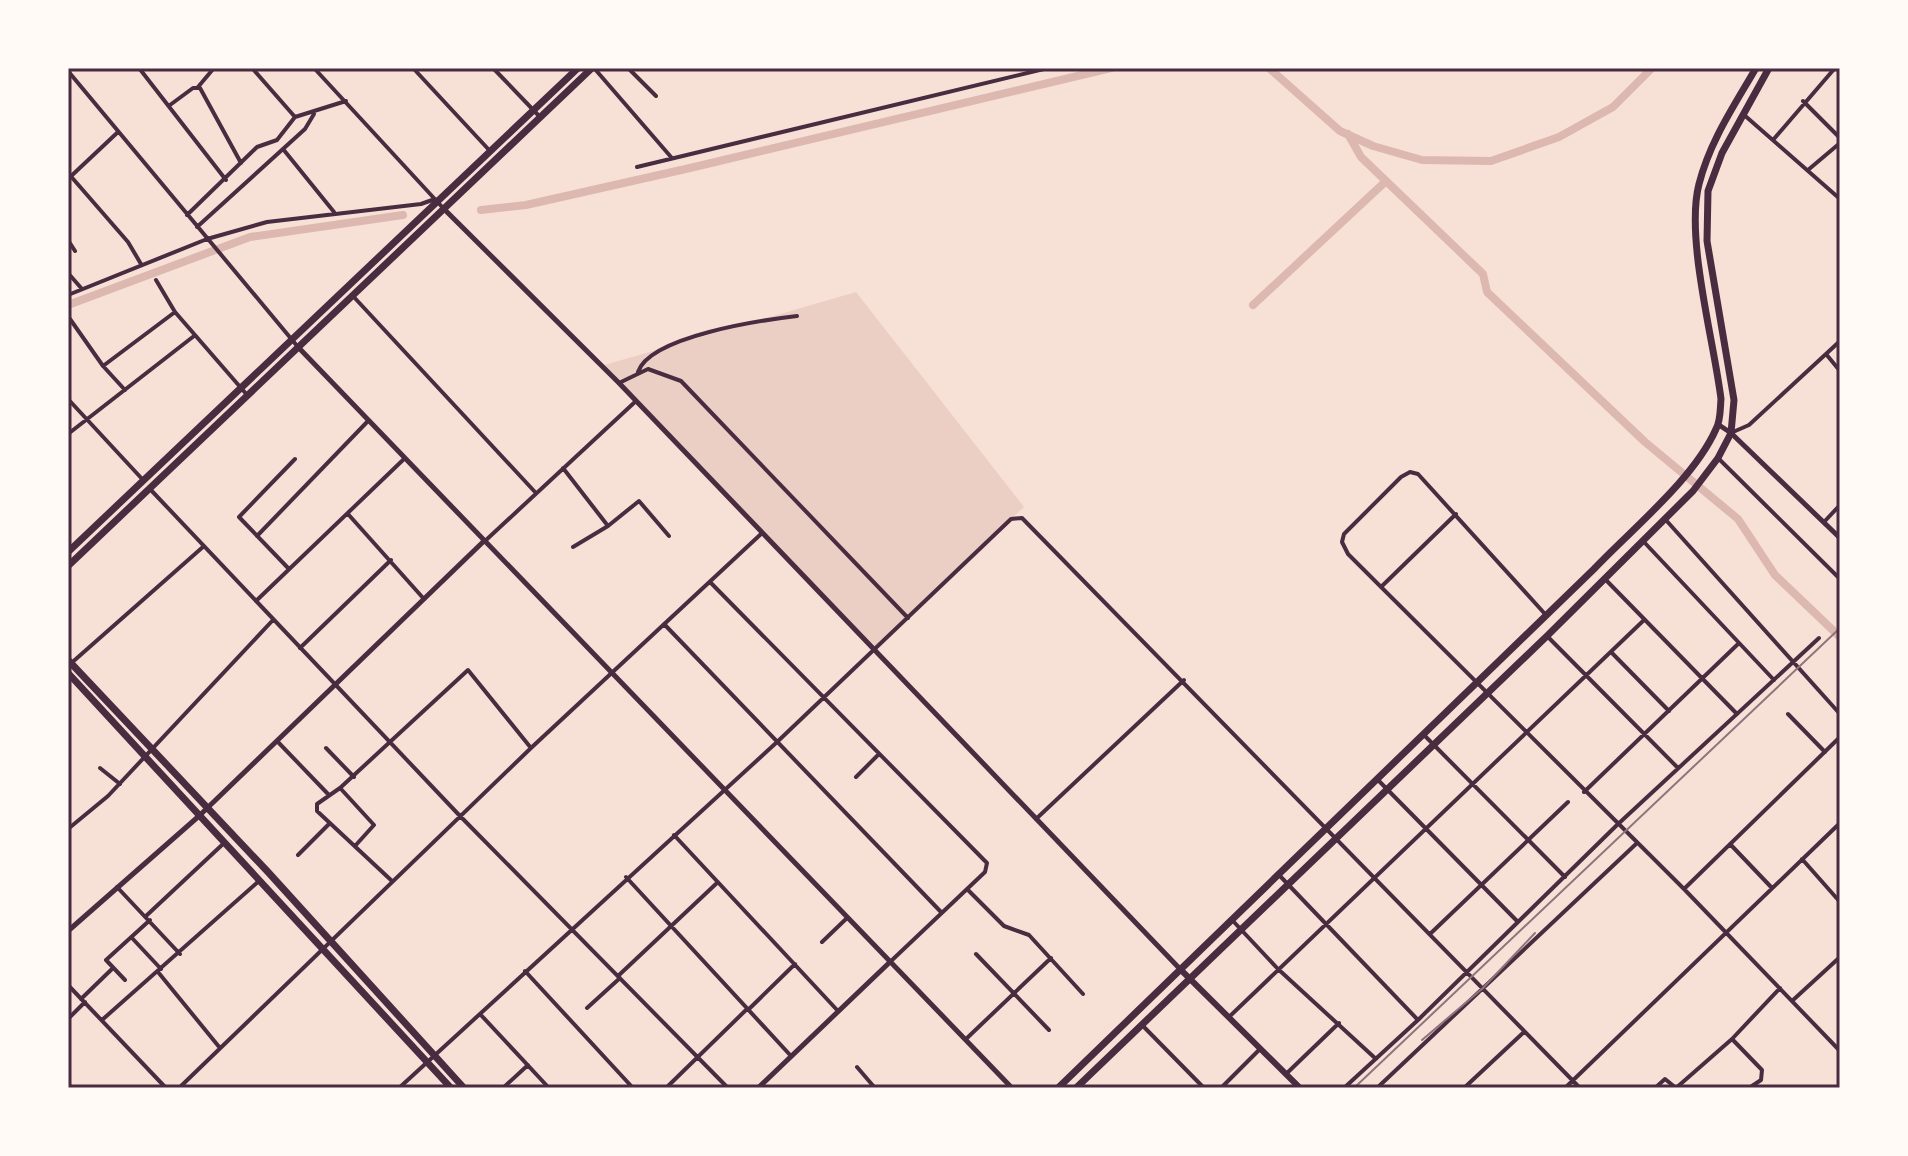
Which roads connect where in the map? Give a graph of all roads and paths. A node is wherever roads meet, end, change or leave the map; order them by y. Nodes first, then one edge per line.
1 (139, 68) edge
2 (214, 68) edge
3 (252, 68) edge
4 (314, 68) edge
5 (413, 68) edge
6 (493, 68) edge
7 (628, 68) edge
8 (1048, 68) edge
9 (1756, 68) edge
10 (1769, 68) edge
11 (1835, 68) edge
12 (587, 69) edge
13 (68, 71) edge
14 (198, 87) junction
15 (656, 96) dead end
16 (346, 101) junction
17 (1803, 101) junction
18 (170, 105) junction
19 (1742, 113) junction
20 (314, 114) junction
21 (538, 115) junction
22 (295, 117) junction
23 (118, 132) junction
24 (1773, 140) junction
25 (1840, 141) edge
26 (283, 149) junction
27 (490, 152) junction
28 (671, 157) junction
29 (497, 159) junction
30 (241, 164) junction
31 (637, 167) dead end
32 (1808, 171) junction
33 (69, 176) edge
34 (226, 180) junction
35 (1840, 199) edge
36 (436, 200) junction
37 (444, 209) junction
38 (334, 212) junction
39 (187, 215) junction
40 (197, 227) junction
41 (68, 240) edge
42 (209, 240) junction
43 (75, 251) dead end
44 (141, 264) junction
45 (68, 273) edge
46 (156, 280) dead end
47 (82, 289) junction
48 (350, 294) junction
49 (68, 295) edge
50 (175, 312) junction
51 (797, 316) dead end
52 (70, 319) edge
53 (194, 336) junction
54 (1840, 341) edge
55 (296, 343) junction
56 (1826, 354) junction
57 (1837, 363) edge
58 (103, 366) junction
59 (1840, 371) edge
60 (638, 372) junction
61 (619, 383) junction
62 (125, 390) junction
63 (245, 393) junction
64 (68, 399) edge
65 (636, 401) junction
66 (86, 419) junction
67 (368, 421) junction
68 (1719, 425) junction
69 (1731, 433) junction
70 (68, 434) edge
71 (1718, 458) junction
72 (295, 459) dead end
73 (404, 459) junction
74 (563, 468) junction
75 (147, 485) junction
76 (535, 492) junction
77 (1840, 505) edge
78 (348, 513) junction
79 (1456, 514) junction
80 (1665, 519) junction
81 (1824, 522) junction
82 (608, 526) junction
83 (761, 534) junction
84 (257, 536) junction
85 (669, 536) dead end
86 (1840, 538) edge
87 (484, 541) junction
88 (1643, 541) junction
89 (204, 546) junction
90 (573, 547) dead end
91 (68, 552) edge
92 (391, 560) junction
93 (68, 566) edge
94 (289, 569) junction
95 (1604, 578) junction
96 (1840, 579) edge
97 (710, 582) junction
98 (1381, 587) junction
99 (424, 599) junction
100 (256, 601) junction
101 (1546, 614) junction
102 (908, 618) junction
103 (274, 619) junction
104 (1643, 621) junction
105 (664, 624) junction
106 (1547, 636) junction
107 (1819, 638) dead end
108 (1738, 644) junction
109 (300, 648) junction
110 (872, 649) junction
111 (1611, 652) junction
112 (1794, 662) junction
113 (69, 663) edge
114 (68, 673) edge
115 (611, 673) junction
116 (1585, 674) junction
117 (1184, 680) junction
118 (1774, 680) junction
119 (1701, 681) junction
120 (1475, 682) junction
121 (335, 684) junction
122 (1486, 695) junction
123 (822, 697) junction
124 (1669, 711) junction
125 (1737, 714) junction
126 (1788, 714) dead end
127 (1840, 714) edge
128 (1423, 733) junction
129 (1525, 733) junction
130 (1643, 735) junction
131 (1840, 737) edge
132 (277, 741) junction
133 (391, 743) junction
134 (776, 743) junction
135 (1434, 745) junction
136 (326, 748) dead end
137 (531, 748) junction
138 (1825, 752) junction
139 (149, 753) junction
140 (879, 754) junction
141 (100, 768) dead end
142 (1678, 768) junction
143 (354, 777) junction
144 (856, 777) dead end
145 (1377, 779) junction
146 (120, 784) junction
147 (1472, 784) junction
148 (340, 788) junction
149 (1386, 788) junction
150 (724, 791) junction
151 (1584, 792) junction
152 (329, 794) junction
153 (1568, 802) dead end
154 (206, 809) junction
155 (199, 816) junction
156 (460, 816) junction
157 (1036, 819) junction
158 (330, 823) junction
159 (1840, 823) edge
160 (1617, 825) junction
161 (1327, 828) junction
162 (68, 829) edge
163 (1425, 829) junction
164 (674, 835) junction
165 (1335, 836) junction
166 (1527, 839) junction
167 (225, 843) junction
168 (1636, 844) junction
169 (1730, 844) junction
170 (355, 846) junction
171 (298, 855) dead end
172 (1802, 859) junction
173 (1280, 876) junction
174 (626, 877) junction
175 (1565, 877) junction
176 (1376, 879) junction
177 (259, 881) junction
178 (393, 881) junction
179 (718, 882) junction
180 (1287, 883) junction
181 (1479, 884) junction
182 (117, 887) junction
183 (1772, 888) junction
184 (284, 889) junction
185 (967, 889) junction
186 (1684, 889) junction
187 (275, 897) junction
188 (1840, 902) edge
189 (941, 912) junction
190 (148, 918) junction
191 (847, 918) junction
192 (1233, 921) junction
193 (1518, 922) junction
194 (1326, 925) junction
195 (671, 926) junction
196 (571, 928) junction
197 (1240, 929) junction
198 (68, 931) edge
199 (1725, 932) junction
200 (1430, 934) junction
201 (132, 938) junction
202 (330, 941) junction
203 (822, 942) dead end
204 (322, 949) junction
205 (180, 954) junction
206 (976, 954) dead end
207 (1840, 957) edge
208 (1051, 958) junction
209 (890, 962) junction
210 (795, 964) junction
211 (113, 968) junction
212 (1180, 969) junction
213 (1278, 969) junction
214 (159, 971) junction
215 (525, 971) junction
216 (1468, 972) junction
217 (619, 977) junction
218 (1190, 979) junction
219 (125, 980) dead end
220 (68, 985) edge
221 (1483, 988) junction
222 (1780, 988) junction
223 (1014, 993) junction
224 (1083, 994) dead end
225 (83, 1000) junction
226 (1792, 1001) junction
227 (587, 1008) dead end
228 (748, 1010) junction
229 (838, 1011) junction
230 (480, 1014) junction
231 (1229, 1018) junction
232 (68, 1019) edge
233 (102, 1020) junction
234 (1418, 1020) junction
235 (1339, 1023) junction
236 (1142, 1025) junction
237 (1049, 1030) dead end
238 (1524, 1032) junction
239 (966, 1039) junction
240 (1732, 1039) junction
241 (220, 1048) junction
242 (1260, 1049) junction
243 (1840, 1051) edge
244 (434, 1054) junction
245 (791, 1056) junction
246 (699, 1059) junction
247 (1376, 1059) junction
248 (426, 1062) junction
249 (528, 1065) junction
250 (857, 1067) dead end
251 (1286, 1074) junction
252 (1572, 1081) junction
253 (166, 1088) edge
254 (179, 1088) edge
255 (399, 1088) edge
256 (451, 1088) edge
257 (464, 1088) edge
258 (503, 1088) edge
259 (549, 1088) edge
260 (633, 1088) edge
261 (666, 1088) edge
262 (728, 1088) edge
263 (758, 1088) edge
264 (875, 1088) edge
265 (1012, 1088) edge
266 (1058, 1088) edge
267 (1076, 1088) edge
268 (1204, 1088) edge
269 (1221, 1088) edge
270 (1300, 1088) edge
271 (1344, 1088) edge
272 (1377, 1088) edge
273 (1464, 1088) edge
274 (1565, 1088) edge
275 (1580, 1088) edge
276 (1655, 1088) edge
277 (1676, 1088) edge
278 (1749, 1088) edge

1 - 18 street
2 - 14 street
3 - 22 street
4 - 16 street
5 - 27 street
6 - 21 street
7 - 15 street
8 - 28 street
9 - 68 main road
10 - 19 main road
11 - 17 street
12 - 21 main road
12 - 28 street
13 - 23 street
14 - 18 street
14 - 30 street
16 - 20 street
16 - 36 street
17 - 24 street
17 - 25 street
18 - 34 street
19 - 24 street
19 - 69 main road
20 - 22 street
20 - 26 street
21 - 27 main road
21 - 29 main road
22 - 30 street
23 - 33 street
23 - 39 street
24 - 32 street
25 - 32 street
26 - 38 street
26 - 40 street
27 - 29 street
27 - 36 main road
28 - 31 street
29 - 37 main road
30 - 34 street
32 - 35 street
33 - 44 street
34 - 39 street
36 - 37 street
36 - 38 street
36 - 48 main road
37 - 48 main road
37 - 61 street
38 - 42 street
39 - 40 street
40 - 42 street
41 - 43 street
42 - 44 street
42 - 55 street
44 - 47 street
45 - 47 street
46 - 50 street
47 - 49 street
48 - 55 main road
48 - 76 street
50 - 53 street
50 - 58 street
51 - 60 street
52 - 58 street
53 - 62 street
53 - 63 street
54 - 56 street
55 - 63 main road
55 - 67 street
56 - 57 street
56 - 69 street
57 - 59 street
58 - 62 street
60 - 61 street
60 - 102 street
61 - 65 street
62 - 66 street
63 - 75 main road
64 - 66 street
65 - 74 street
65 - 83 street
66 - 70 street
66 - 75 street
67 - 73 street
67 - 84 street
68 - 69 street
68 - 101 main road
69 - 71 main road
69 - 81 street
71 - 80 main road
71 - 96 street
72 - 84 street
73 - 78 street
73 - 87 street
74 - 76 street
74 - 82 street
75 - 89 street
75 - 91 main road
75 - 93 main road
76 - 87 street
77 - 81 street
78 - 92 street
78 - 94 street
79 - 98 street
79 - 98 street
79 - 101 street
80 - 88 main road
80 - 112 street
81 - 86 street
82 - 85 street
82 - 90 street
83 - 97 street
83 - 110 street
84 - 94 street
87 - 99 street
87 - 115 street
88 - 95 main road
88 - 108 street
89 - 100 street
89 - 113 street
92 - 99 street
92 - 109 street
94 - 100 street
95 - 104 street
95 - 106 main road
97 - 105 street
97 - 123 street
98 - 120 street
99 - 121 street
100 - 103 street
101 - 120 main road
102 - 110 street
102 - 117 street
103 - 109 street
103 - 139 street
104 - 111 street
104 - 119 street
105 - 115 street
105 - 134 street
106 - 116 street
106 - 122 main road
107 - 112 street
108 - 118 street
108 - 119 street
109 - 121 street
110 - 123 street
110 - 157 street
111 - 116 street
111 - 124 street
112 - 118 street
112 - 127 street
113 - 139 main road
114 - 139 main road
115 - 137 street
115 - 150 street
116 - 129 street
116 - 130 street
117 - 157 street
117 - 161 street
118 - 125 street
119 - 124 street
119 - 125 street
120 - 122 street
120 - 128 main road
121 - 132 street
121 - 133 street
122 - 129 street
122 - 135 main road
123 - 134 street
123 - 140 street
124 - 130 street
125 - 142 street
126 - 138 street
128 - 135 street
128 - 145 main road
129 - 147 street
129 - 151 street
130 - 142 street
130 - 151 street
131 - 138 street
132 - 152 street
132 - 154 street
133 - 137 street
133 - 143 street
133 - 156 street
134 - 150 street
134 - 189 street
135 - 147 street
135 - 149 main road
136 - 143 street
137 - 156 street
138 - 169 street
139 - 146 street
139 - 154 main road
139 - 155 main road
140 - 144 street
140 - 185 street
141 - 146 street
142 - 160 street
143 - 148 street
145 - 149 street
145 - 161 main road
146 - 162 street
147 - 163 street
147 - 166 street
148 - 152 street
148 - 170 street
149 - 163 street
149 - 165 main road
150 - 164 street
150 - 191 street
151 - 160 street
152 - 158 street
153 - 166 street
154 - 155 street
154 - 184 main road
155 - 167 main road
155 - 182 street
156 - 178 street
156 - 196 street
157 - 212 street
158 - 170 street
158 - 171 street
159 - 172 street
160 - 168 street
160 - 175 street
161 - 165 street
161 - 173 main road
163 - 176 street
163 - 181 street
164 - 174 street
164 - 179 street
165 - 176 street
165 - 180 main road
166 - 175 street
166 - 181 street
167 - 177 main road
167 - 190 street
168 - 186 street
168 - 221 street
169 - 183 street
169 - 186 street
170 - 178 street
172 - 183 street
172 - 188 street
173 - 180 street
173 - 192 main road
174 - 195 street
174 - 196 street
175 - 193 street
176 - 194 street
176 - 200 street
177 - 187 main road
177 - 205 street
178 - 202 street
179 - 195 street
179 - 210 street
180 - 194 street
180 - 197 main road
181 - 193 street
181 - 200 street
182 - 190 street
182 - 198 street
183 - 199 street
184 - 187 main road
184 - 202 main road
185 - 189 street
185 - 208 street
186 - 199 street
187 - 204 main road
189 - 209 street
190 - 201 street
190 - 205 street
191 - 203 street
191 - 209 street
192 - 197 street
192 - 212 main road
193 - 216 street
194 - 213 street
194 - 234 street
195 - 217 street
195 - 228 street
196 - 215 street
196 - 217 street
197 - 213 street
197 - 218 main road
199 - 222 street
199 - 252 street
200 - 216 street
201 - 211 street
201 - 214 street
202 - 204 street
202 - 244 main road
204 - 241 street
204 - 248 main road
205 - 214 street
206 - 223 street
207 - 226 street
208 - 223 street
208 - 224 street
209 - 229 street
209 - 239 street
210 - 228 street
210 - 229 street
211 - 219 street
211 - 225 street
212 - 218 main road
212 - 266 main road
213 - 231 street
213 - 235 street
214 - 233 street
214 - 241 street
215 - 230 street
215 - 260 street
216 - 221 street
216 - 234 street
217 - 227 street
217 - 246 street
218 - 231 main road
218 - 236 main road
220 - 225 street
221 - 238 street
221 - 272 street
222 - 226 street
222 - 240 street
223 - 237 street
223 - 239 street
225 - 232 street
225 - 233 street
226 - 243 street
228 - 245 street
228 - 246 street
229 - 245 street
230 - 244 street
230 - 249 street
231 - 242 main road
233 - 253 street
234 - 247 street
235 - 247 street
235 - 251 street
236 - 267 main road
236 - 268 street
238 - 252 street
238 - 273 street
239 - 265 street
240 - 277 street
240 - 278 street
241 - 254 street
242 - 251 main road
242 - 269 street
244 - 248 street
244 - 257 main road
245 - 263 street
246 - 261 street
246 - 262 street
247 - 271 street
248 - 255 street
248 - 256 main road
249 - 258 street
249 - 259 street
250 - 264 street
251 - 270 main road
252 - 274 street
252 - 275 street
276 - 277 street

